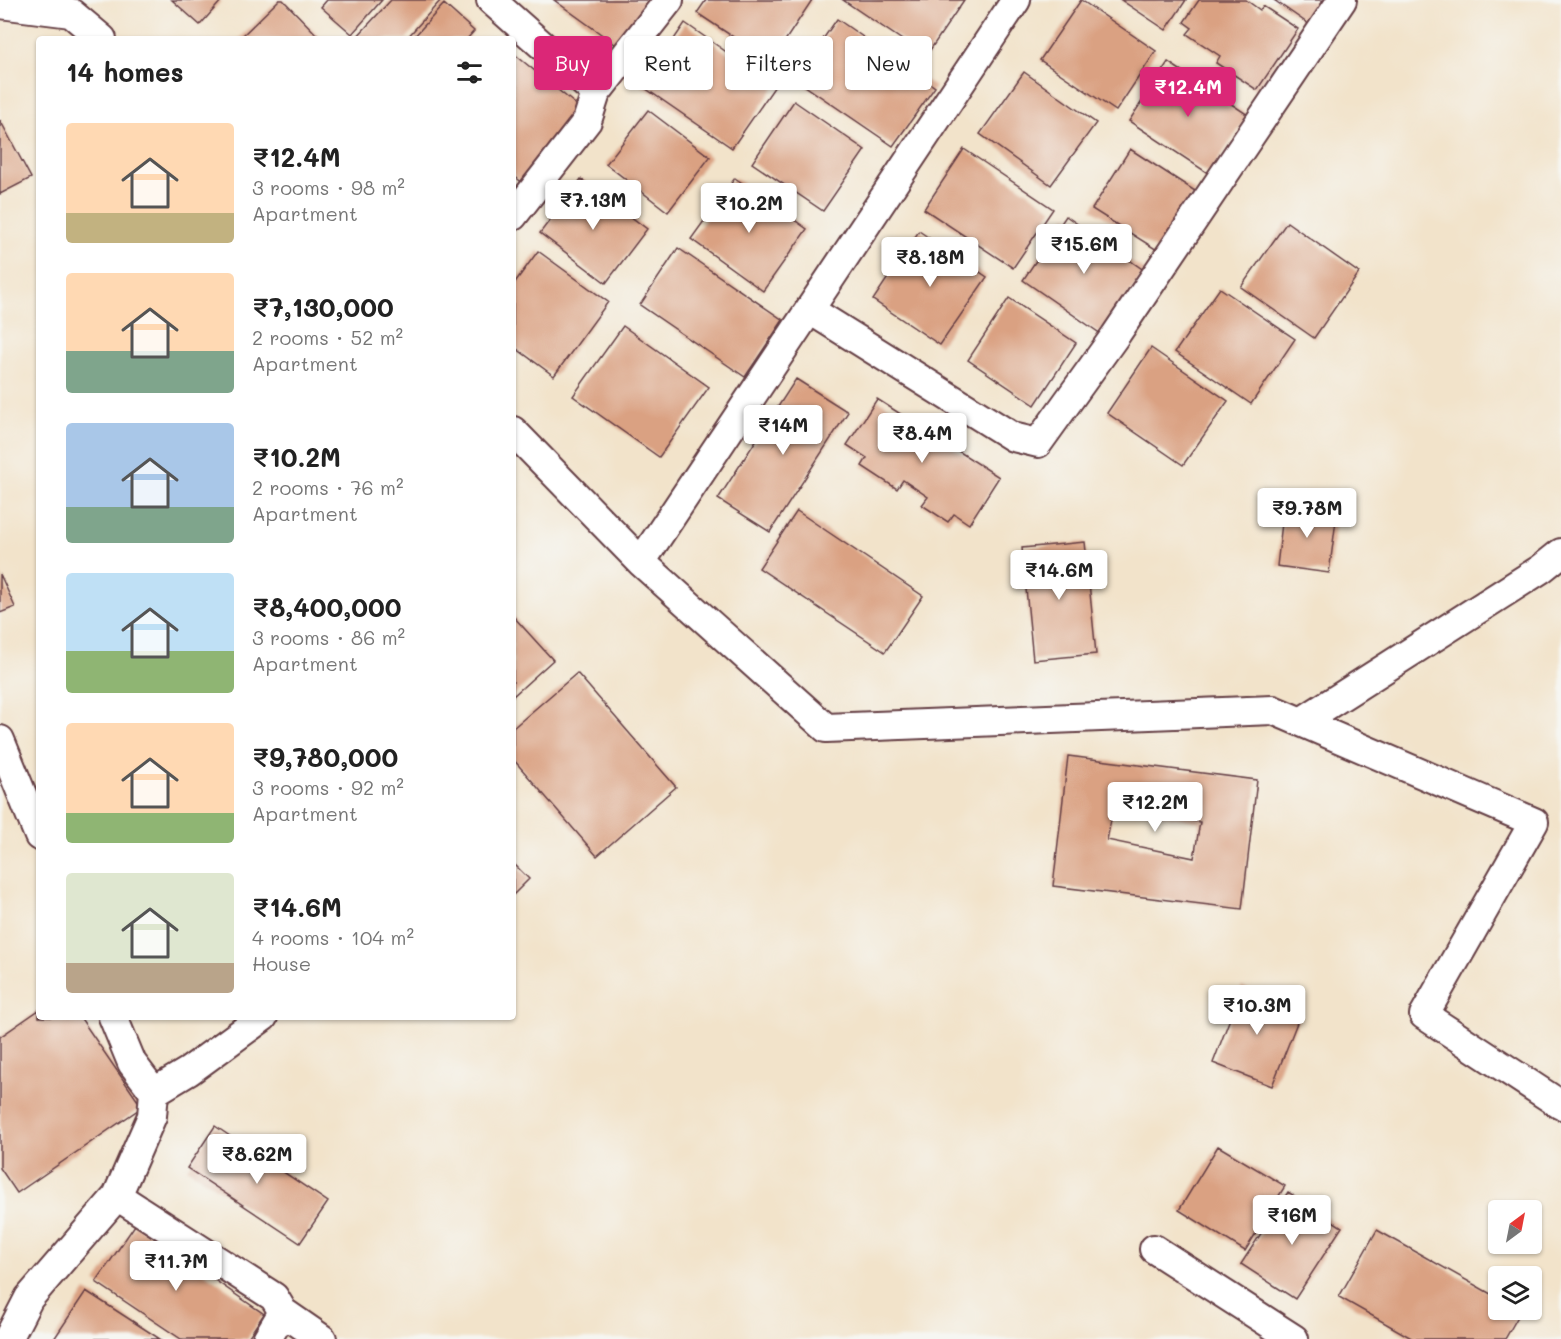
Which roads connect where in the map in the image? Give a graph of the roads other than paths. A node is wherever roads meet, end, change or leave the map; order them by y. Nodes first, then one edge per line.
1 (491, 0) edge
2 (669, 0) edge
3 (1016, 0) edge
4 (1342, 0) edge
5 (0, 4) edge
6 (98, 36) edge
7 (596, 93) junction
8 (516, 212) edge
9 (810, 310) junction
10 (516, 434) edge
11 (1561, 553) edge
12 (641, 562) junction
13 (1300, 722) junction
14 (0, 740) edge
15 (36, 829) edge
16 (114, 1020) edge
17 (259, 1020) edge
18 (154, 1092) junction
19 (1561, 1105) edge
20 (117, 1196) junction
21 (1154, 1249) dead end
22 (283, 1312) junction
23 (8, 1339) edge
24 (267, 1339) edge
25 (322, 1339) edge
26 (1294, 1339) edge

1 - 7 street
2 - 7 street
3 - 9 street
4 - 9 street
5 - 6 street
7 - 8 street
9 - 12 street
10 - 12 street
11 - 13 street
12 - 13 street
13 - 19 street
14 - 15 street
16 - 18 street
17 - 18 street
18 - 20 street
20 - 22 street
20 - 23 street
21 - 26 street
22 - 24 street
22 - 25 street

